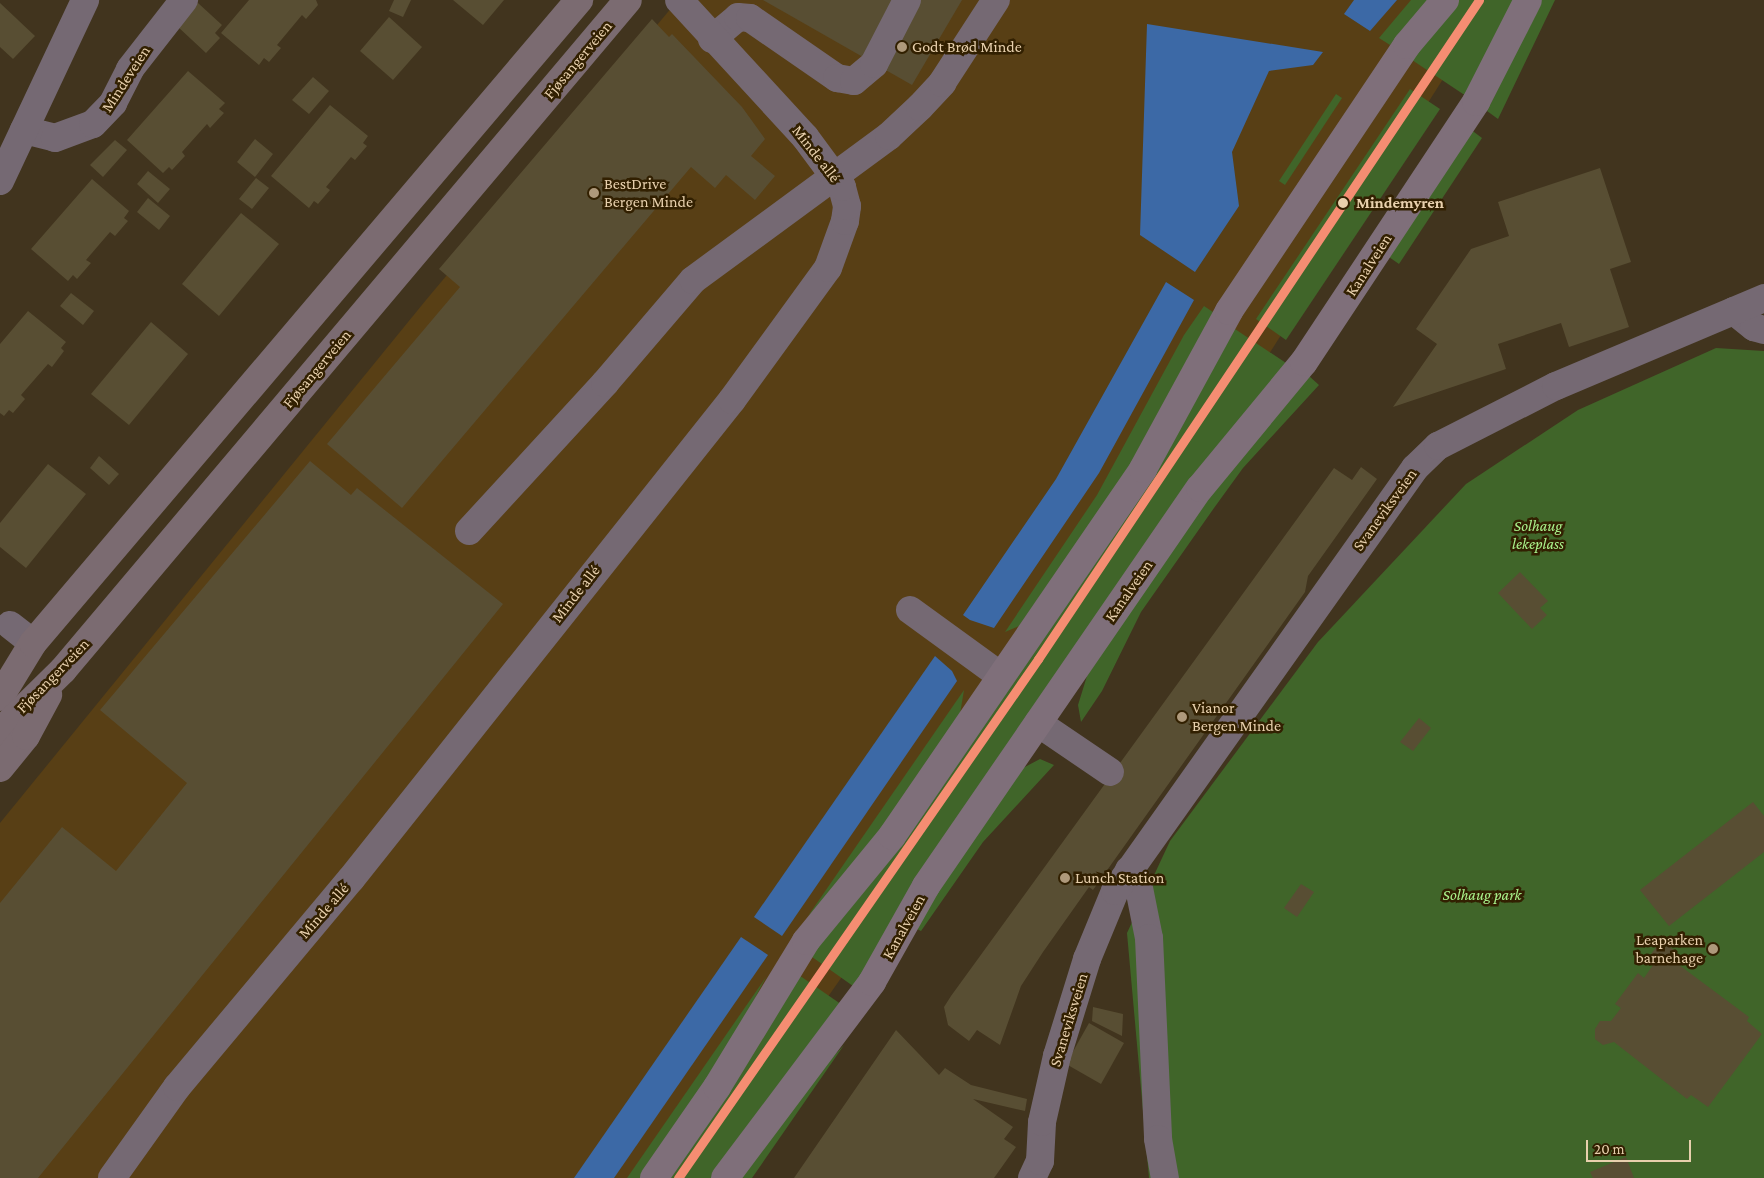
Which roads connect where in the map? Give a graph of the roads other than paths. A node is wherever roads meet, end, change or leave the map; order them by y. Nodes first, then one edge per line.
1 (85, 0) edge
2 (184, 0) edge
3 (579, 0) edge
4 (628, 0) edge
5 (679, 0) edge
6 (907, 0) edge
7 (996, 0) edge
8 (1446, 0) edge
9 (1528, 0) edge
10 (712, 39) junction
11 (24, 130) junction
12 (835, 175) junction
13 (0, 181) edge
14 (1764, 298) edge
15 (1734, 311) junction
16 (1764, 330) edge
17 (469, 531) dead end
18 (910, 610) dead end
19 (10, 625) dead end
20 (33, 643) junction
21 (0, 669) edge
22 (62, 670) junction
23 (1000, 676) junction
24 (0, 697) edge
25 (1038, 723) junction
26 (0, 732) edge
27 (0, 768) edge
28 (1110, 772) dead end
29 (1129, 870) junction
30 (112, 1178) edge
31 (654, 1178) edge
32 (725, 1178) edge
33 (1032, 1178) edge
34 (1165, 1178) edge

1 - 11 street
2 - 11 street, Mindeveien
3 - 20 highway, Fjøsangerveien
4 - 22 highway, Fjøsangerveien
5 - 10 street, Minde allé
6 - 10 street
7 - 12 street
8 - 23 main road
9 - 25 main road, Kanalveien
10 - 12 street, Minde allé
11 - 13 street
12 - 17 street
12 - 30 street, Minde allé
14 - 15 street, Svaneviksveien
15 - 16 street
15 - 29 street, Svaneviksveien
18 - 23 street
19 - 20 street
20 - 21 highway
20 - 24 highway, Fjøsangerveien
22 - 26 highway, Fjøsangerveien
22 - 27 highway
23 - 31 main road
25 - 28 street
25 - 32 main road, Kanalveien
29 - 33 street, Svaneviksveien
29 - 34 street

